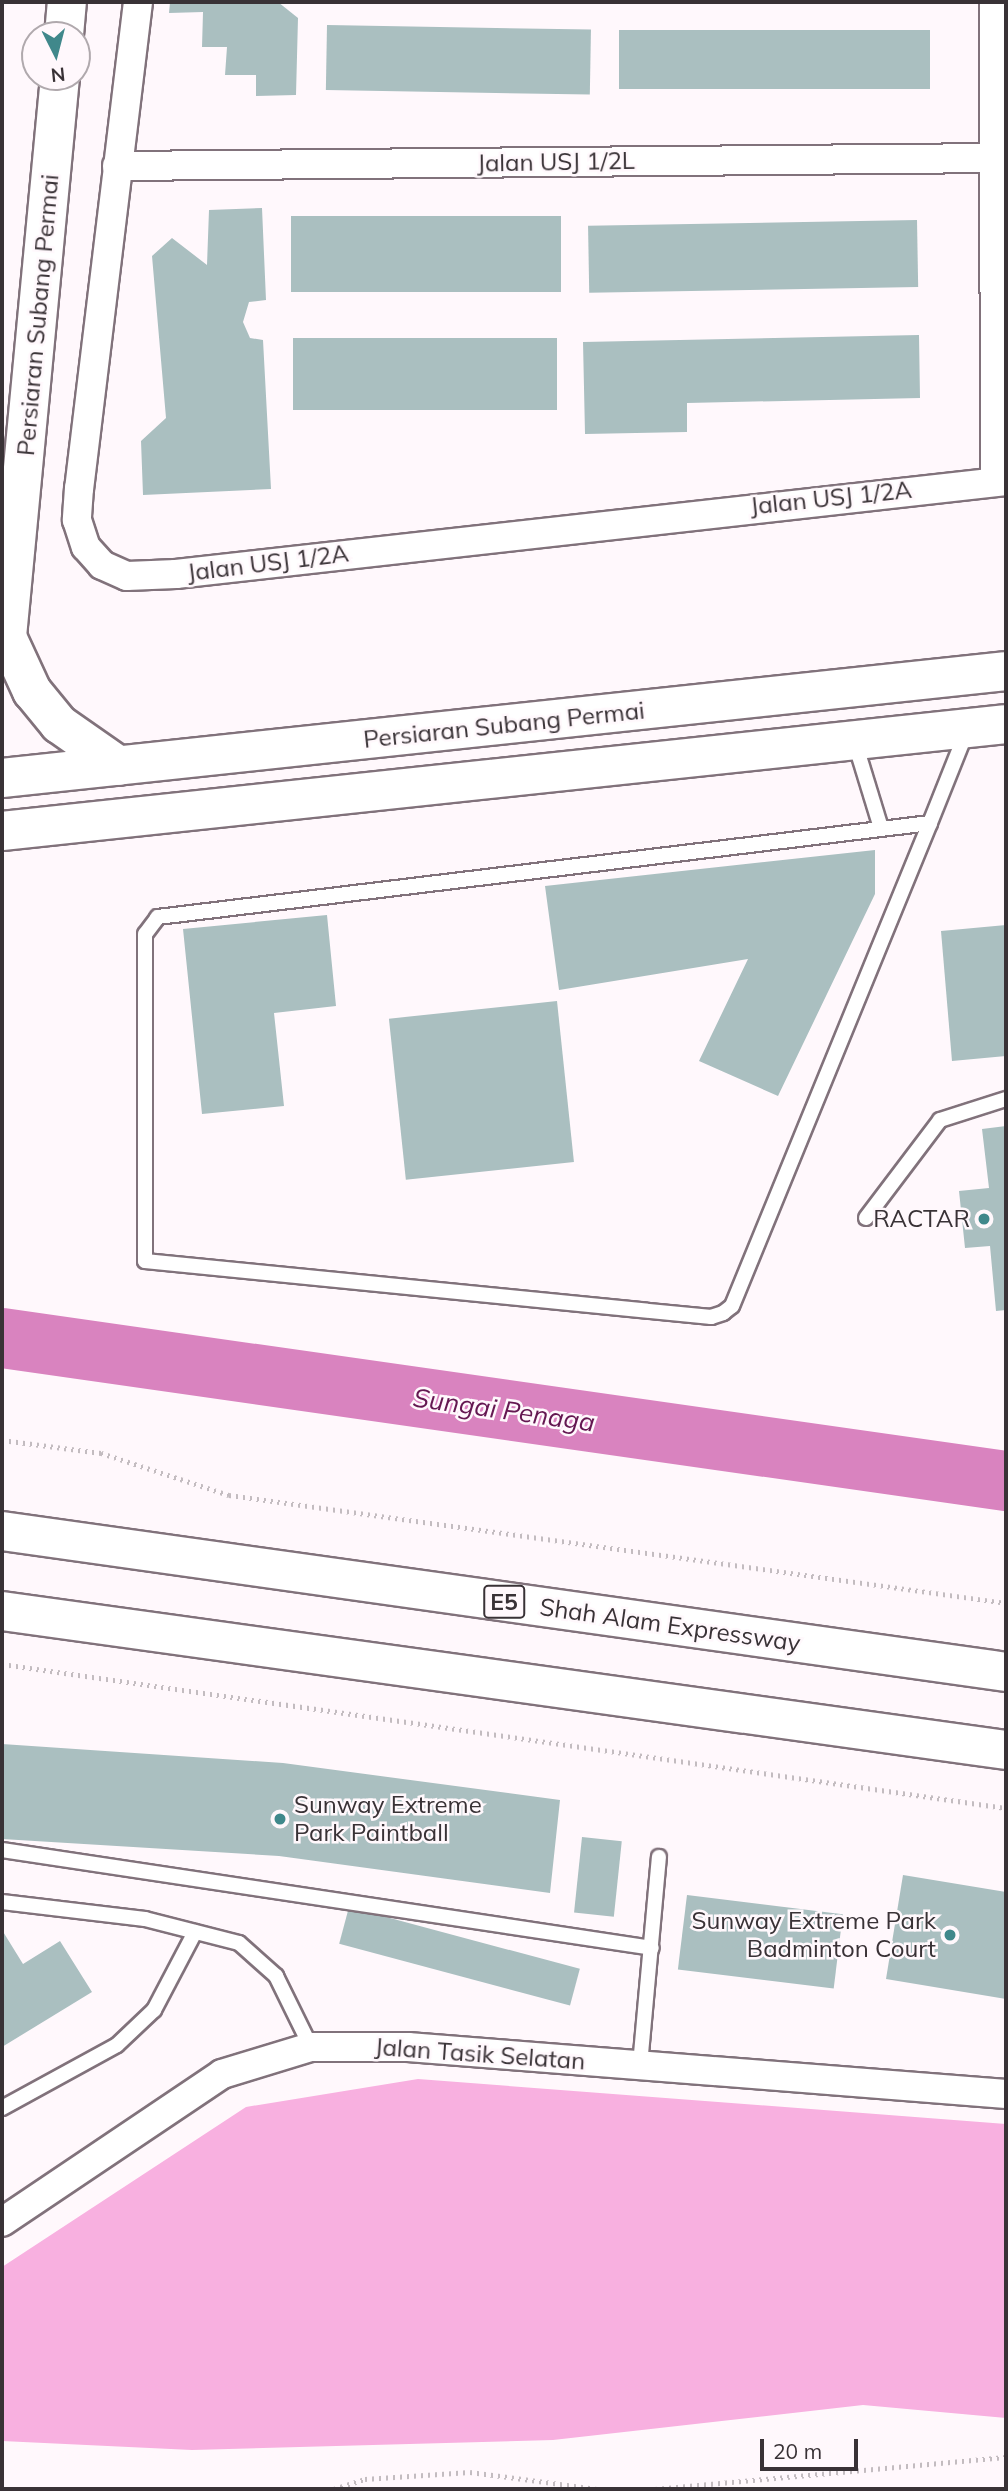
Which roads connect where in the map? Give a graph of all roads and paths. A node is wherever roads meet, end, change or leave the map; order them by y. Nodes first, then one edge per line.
1 (67, 2) edge
2 (138, 2) edge
3 (994, 2) edge
4 (65, 21) edge
5 (59, 91) edge
6 (1000, 158) edge
7 (117, 166) junction
8 (1000, 481) edge
9 (1006, 671) edge
10 (1006, 724) edge
11 (968, 728) junction
12 (854, 740) junction
13 (119, 766) junction
14 (2, 778) edge
15 (930, 823) junction
16 (881, 828) junction
17 (2, 831) edge
18 (1006, 1099) edge
19 (866, 1218) dead end
20 (2, 1440) edge
21 (2, 1531) edge
22 (1006, 1603) edge
23 (2, 1611) edge
24 (2, 1664) edge
25 (1006, 1672) edge
26 (1006, 1750) edge
27 (1006, 1808) edge
28 (2, 1850) edge
29 (659, 1857) dead end
30 (2, 1902) edge
31 (195, 1932) junction
32 (652, 1948) junction
33 (311, 2047) junction
34 (640, 2065) junction
35 (1006, 2094) edge
36 (2, 2108) edge
37 (2, 2222) edge
38 (1006, 2457) edge
39 (334, 2489) edge
40 (597, 2489) edge
41 (654, 2489) edge

1 - 4 main road
2 - 7 street, Jalan USJ 1/2A
3 - 6 street
5 - 13 main road, Persiaran Subang Permai
6 - 7 street, Jalan USJ 1/2L
6 - 8 street
7 - 8 street, Jalan USJ 1/2A
9 - 13 main road, Persiaran Subang Permai
10 - 11 main road
11 - 12 main road
11 - 15 lane
12 - 16 lane
12 - 17 main road
13 - 14 main road, Persiaran Subang Permai
15 - 16 lane
15 - 16 lane
18 - 19 lane
20 - 22 path
21 - 25 main road, Shah Alam Expressway / E5
23 - 26 main road
24 - 27 path
28 - 32 lane
29 - 32 lane
30 - 31 lane
31 - 33 lane
31 - 36 lane
32 - 34 lane
33 - 34 street, Jalan Tasik Selatan
33 - 37 street, Jalan Tasik Selatan
34 - 35 street, Jalan Tasik Selatan
38 - 41 path
39 - 40 path

